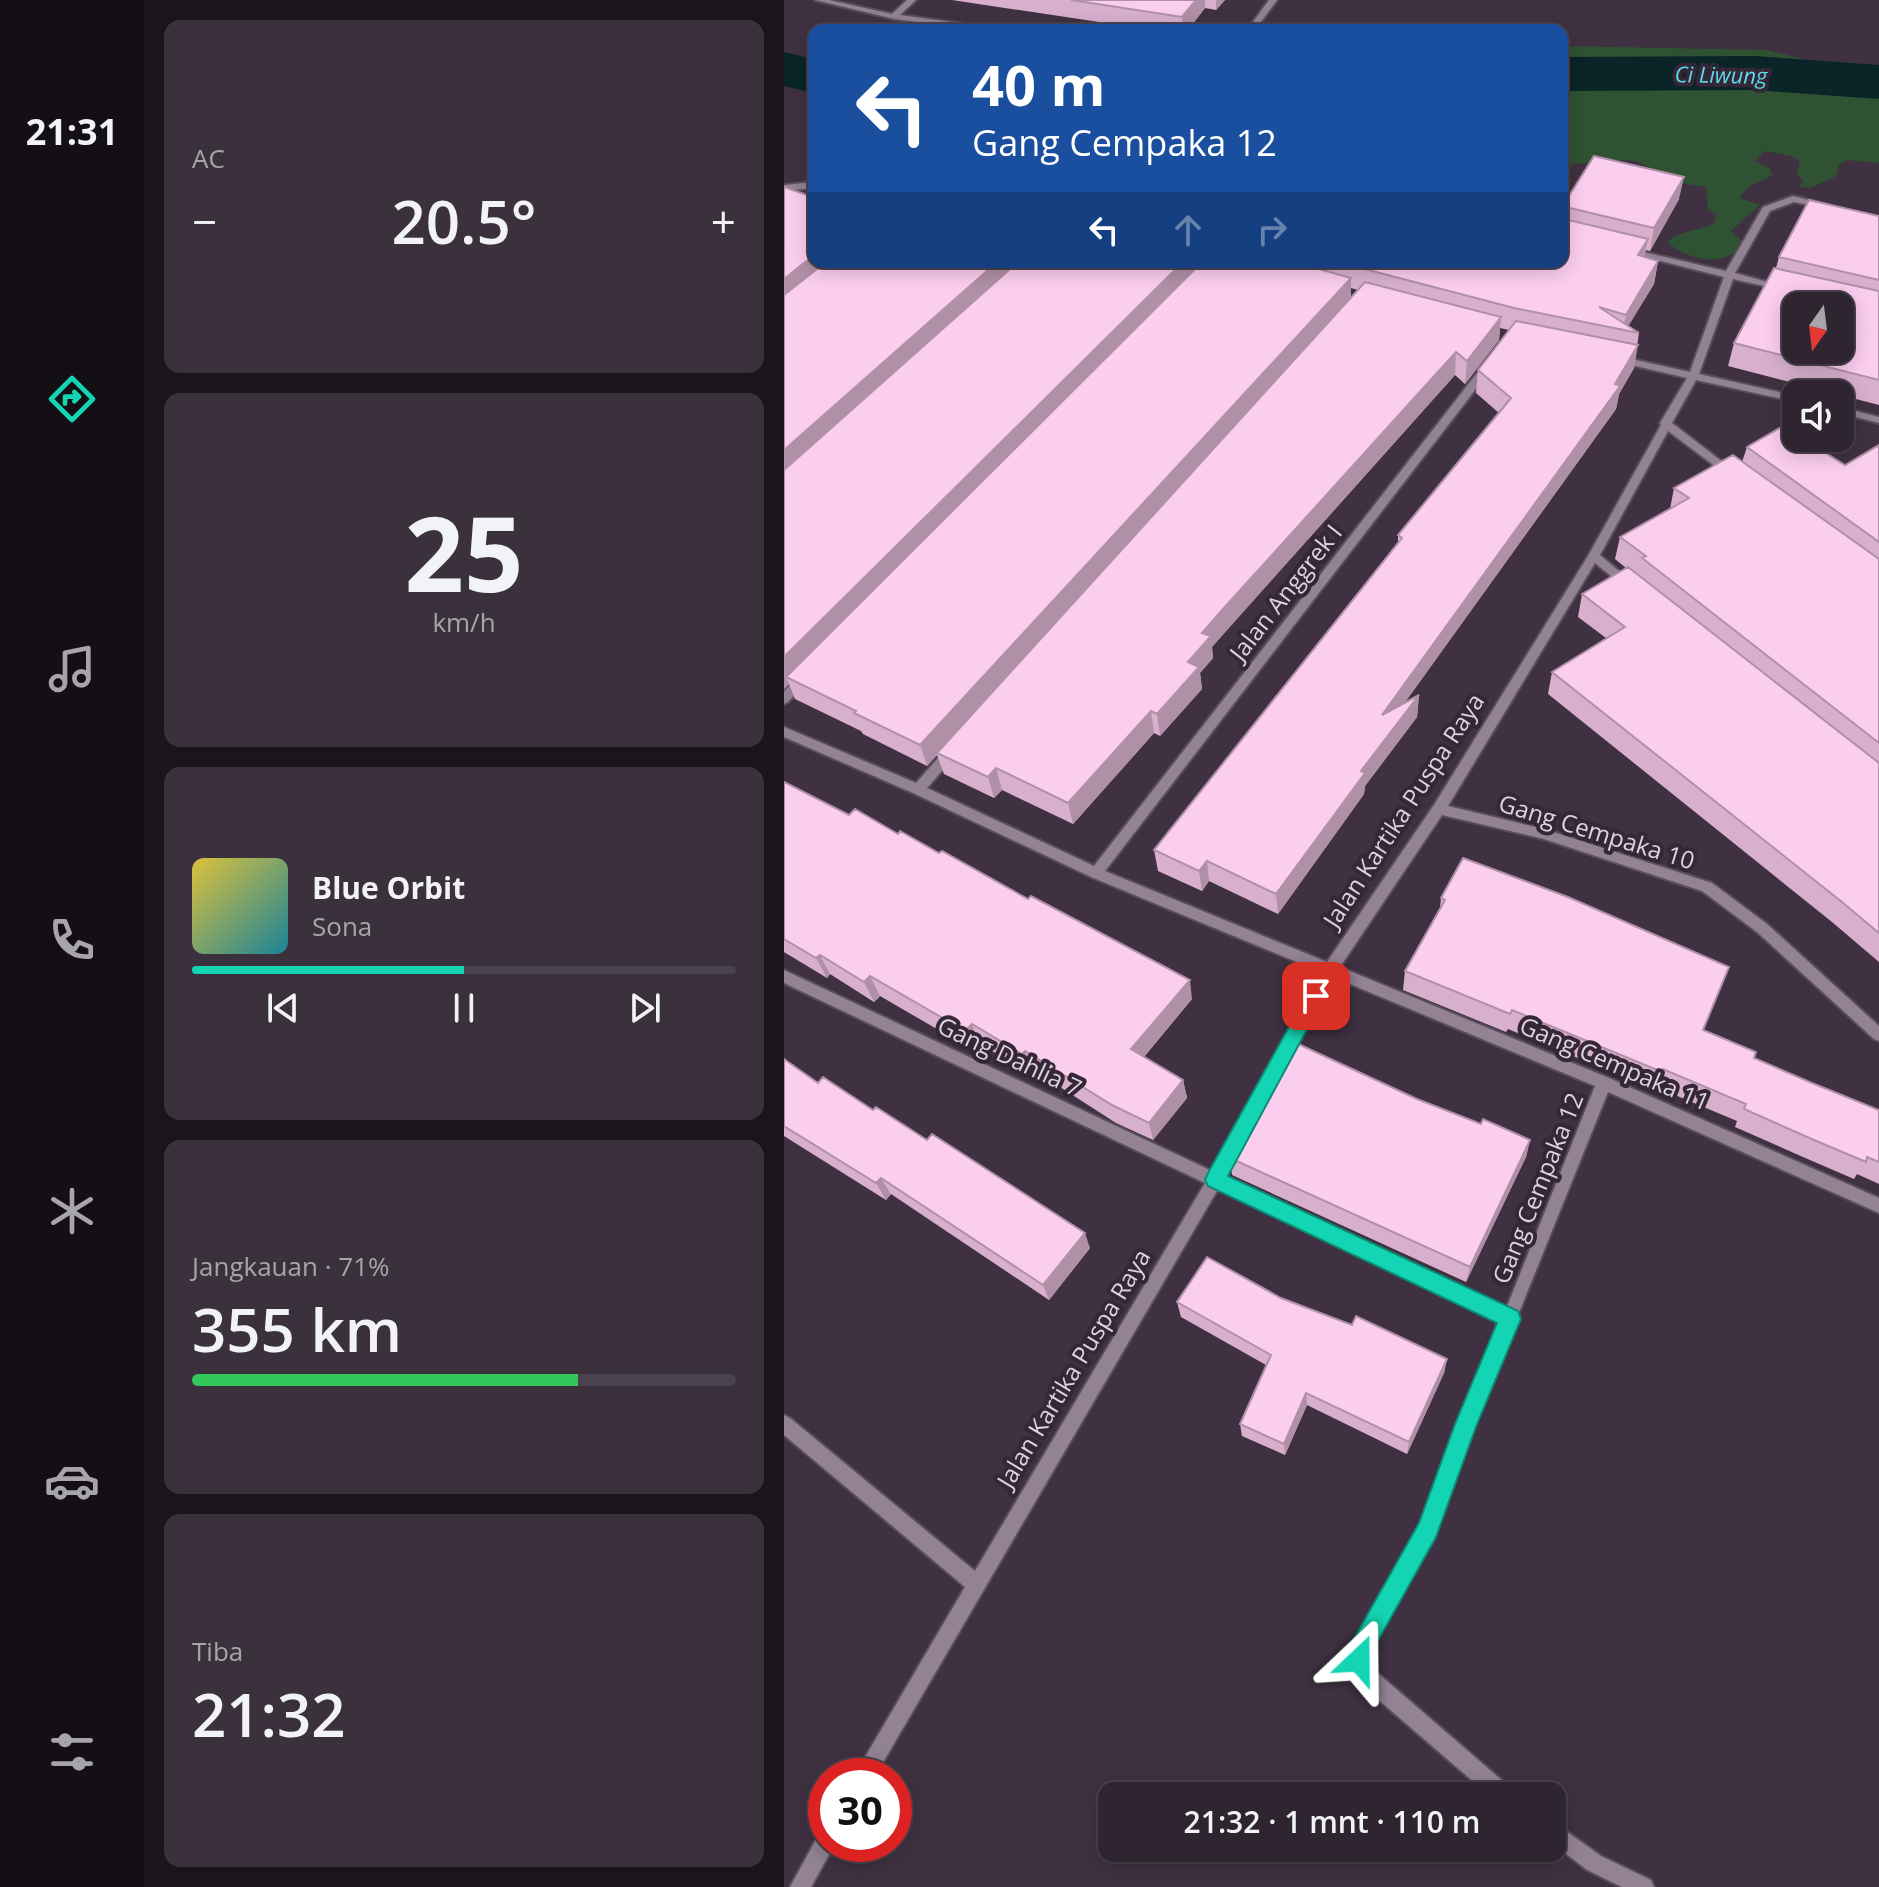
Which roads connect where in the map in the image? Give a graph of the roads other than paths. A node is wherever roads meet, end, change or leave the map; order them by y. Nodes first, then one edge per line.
1 (819, 0) edge
2 (912, 0) edge
3 (1273, 0) edge
4 (894, 17) junction
5 (949, 24) edge
6 (1255, 24) edge
7 (808, 186) edge
8 (784, 188) edge
9 (1841, 208) edge
10 (1608, 247) edge
11 (1729, 275) junction
12 (1789, 289) edge
13 (1500, 350) edge
14 (1602, 355) edge
15 (1694, 374) junction
16 (1782, 396) edge
17 (1854, 414) edge
18 (1879, 420) edge
19 (1665, 423) junction
20 (1740, 479) edge
21 (1594, 556) junction
22 (1644, 596) edge
23 (817, 665) edge
24 (784, 699) edge
25 (784, 732) edge
26 (960, 742) edge
27 (918, 789) junction
28 (1439, 809) junction
29 (1096, 873) junction
30 (1330, 970) junction
31 (784, 976) edge
32 (1879, 1035) edge
33 (1604, 1083) junction
34 (1215, 1180) junction
35 (1879, 1206) edge
36 (1510, 1319) junction
37 (784, 1424) edge
38 (975, 1583) junction
39 (874, 1758) edge
40 (1489, 1782) edge
41 (1566, 1842) edge
42 (814, 1862) edge
43 (800, 1887) edge
44 (1644, 1887) edge

1 - 4 street
2 - 4 street
3 - 6 street
4 - 5 street
7 - 8 street
9 - 11 street, Jalan Kartika Puspa Raya
10 - 11 street
11 - 12 street
11 - 15 street, Jalan Kartika Puspa Raya
13 - 29 street, Jalan Anggrek I
14 - 15 street
15 - 16 street
15 - 19 street, Jalan Kartika Puspa Raya
17 - 18 street
19 - 20 street
19 - 21 street, Jalan Kartika Puspa Raya
21 - 22 street
21 - 28 street, Jalan Kartika Puspa Raya
23 - 24 street
25 - 27 street, Gang Cempaka 11
26 - 27 street
27 - 29 street, Gang Cempaka 11
28 - 30 street, Jalan Kartika Puspa Raya
28 - 32 street, Gang Cempaka 10
29 - 30 street, Gang Cempaka 11
30 - 33 street, Gang Cempaka 11
30 - 34 street, Jalan Kartika Puspa Raya
31 - 34 street, Gang Dahlia 7
33 - 35 street, Gang Cempaka 11
33 - 36 street, Gang Cempaka 12
34 - 36 street, Gang Cempaka 12
34 - 38 street, Jalan Kartika Puspa Raya
36 - 40 street
37 - 38 street
38 - 39 street, Jalan Kartika Puspa Raya
41 - 44 street
42 - 43 street

